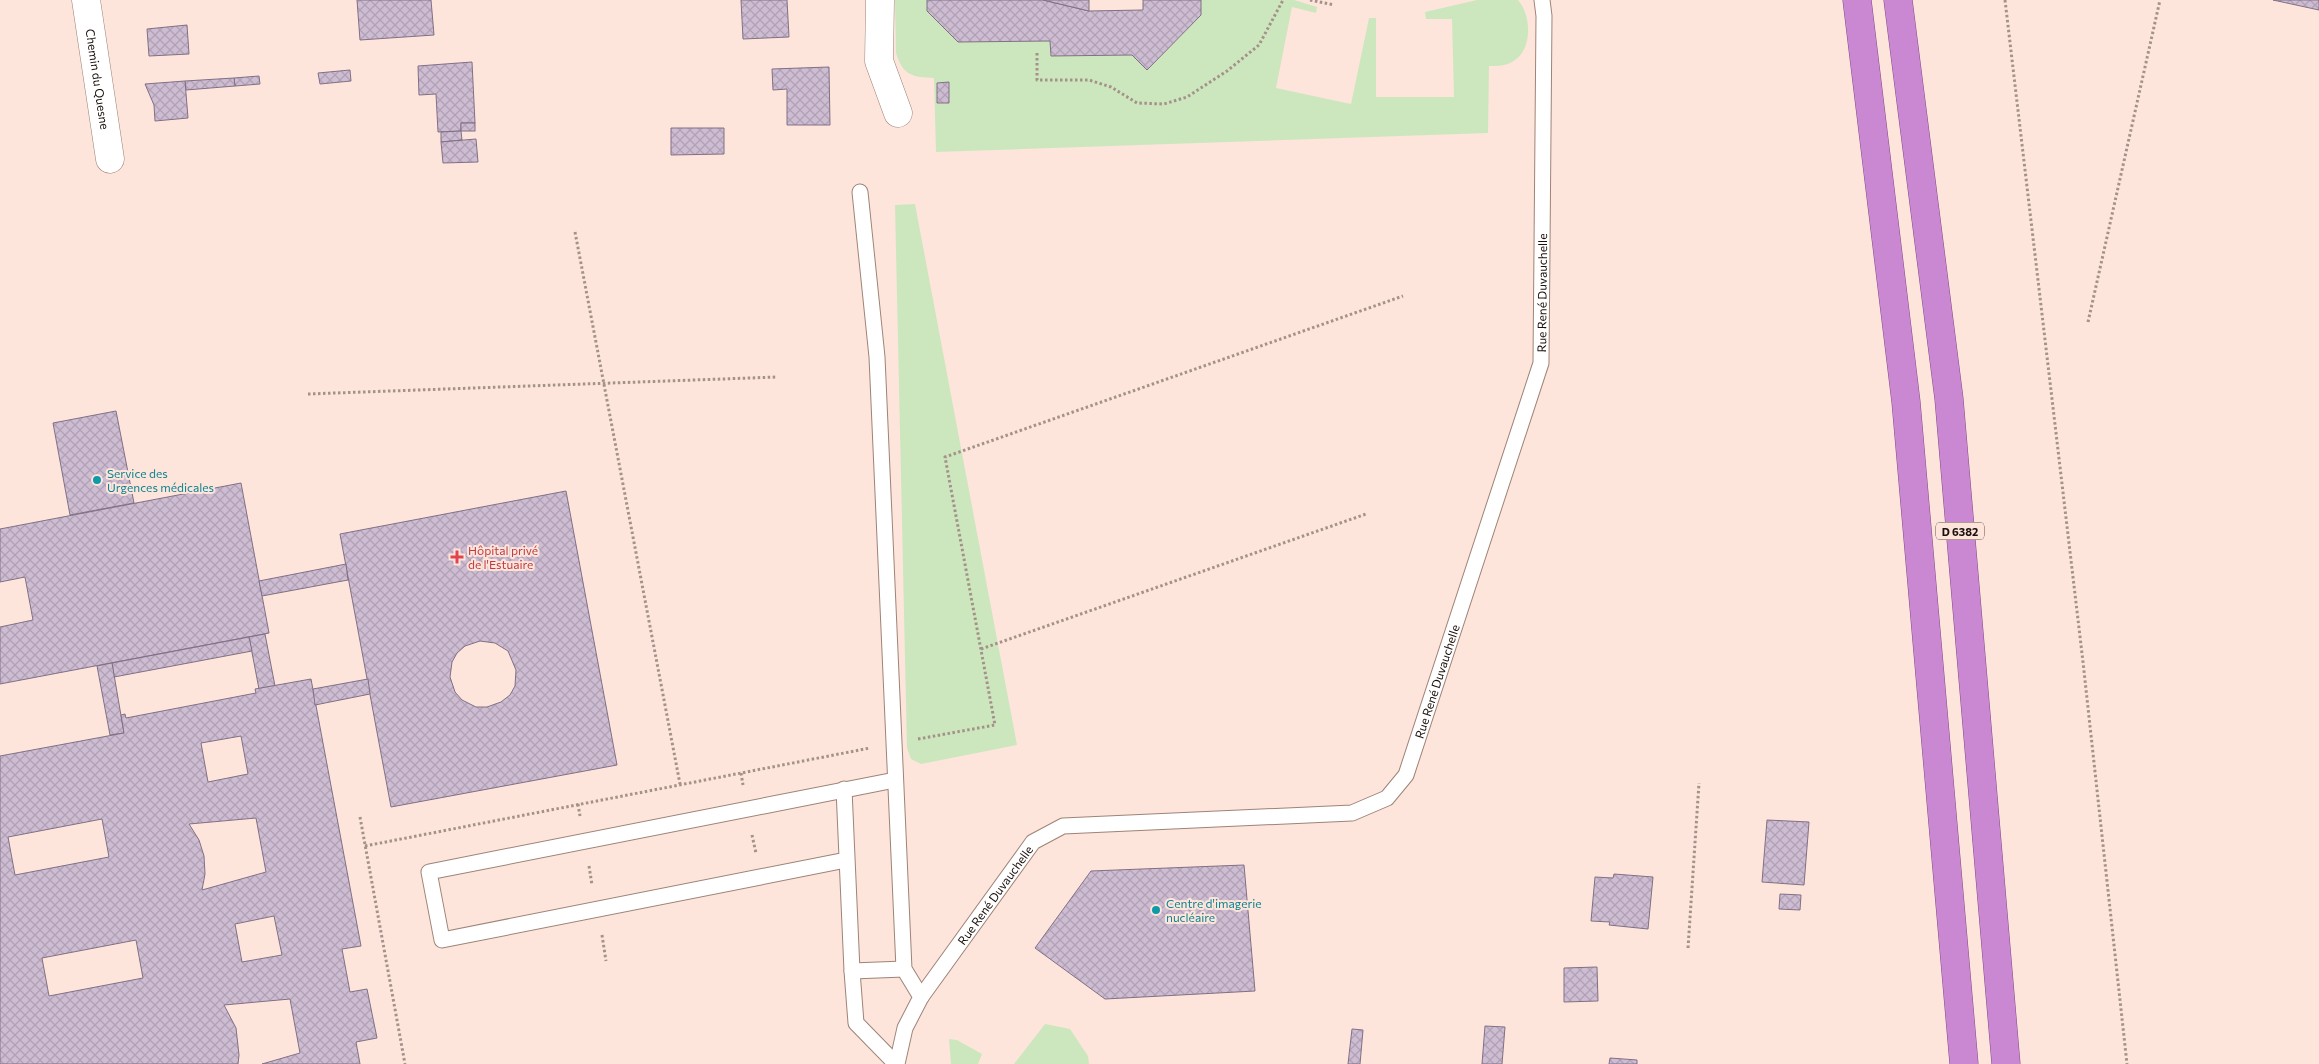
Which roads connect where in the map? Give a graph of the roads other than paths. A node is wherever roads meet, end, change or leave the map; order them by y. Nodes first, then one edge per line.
1 (86, 0) edge
2 (880, 0) edge
3 (1542, 0) edge
4 (1857, 0) edge
5 (1898, 0) edge
6 (898, 113) dead end
7 (110, 159) dead end
8 (860, 192) dead end
9 (895, 780) junction
10 (844, 789) junction
11 (846, 860) junction
12 (904, 969) junction
13 (852, 971) junction
14 (921, 997) junction
15 (896, 1064) edge
16 (1964, 1064) edge
17 (2006, 1064) edge

1 - 7 street, Chemin du Quesne
2 - 6 street
3 - 14 lane, Rue René Duvauchelle
4 - 16 highway, D 6382
5 - 17 highway, D 6382
8 - 9 lane
9 - 10 lane
9 - 12 lane
10 - 11 lane
10 - 11 lane
11 - 13 lane
12 - 13 lane
12 - 14 lane
13 - 15 lane
14 - 15 lane, Rue René Duvauchelle

